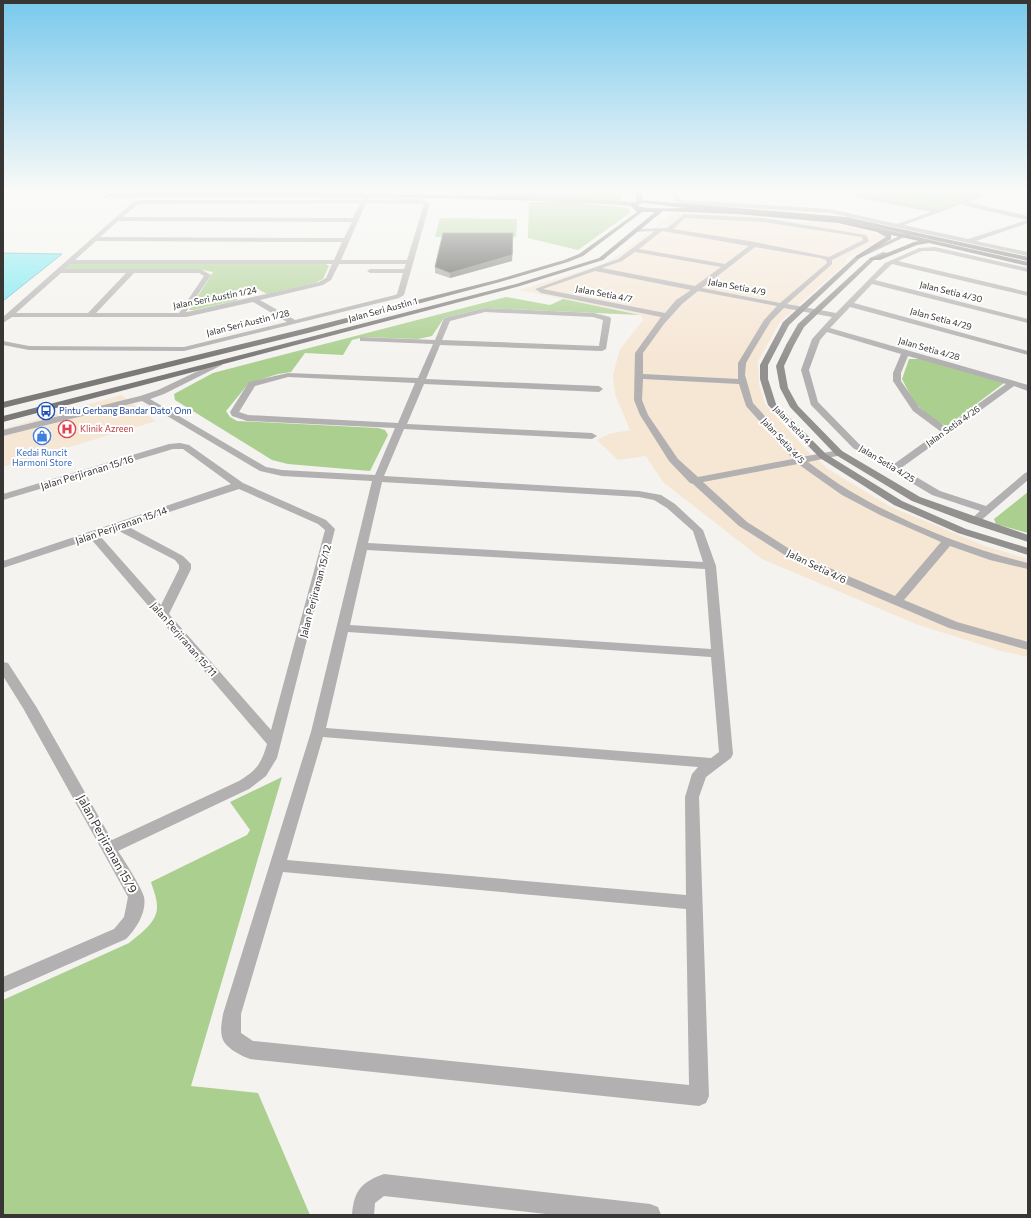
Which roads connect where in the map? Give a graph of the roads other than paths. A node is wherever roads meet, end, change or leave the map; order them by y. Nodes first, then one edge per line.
1 (87, 247) edge
2 (344, 247) edge
3 (414, 247) edge
4 (592, 247) edge
5 (617, 247) edge
6 (638, 247) edge
7 (751, 247) edge
8 (771, 247) edge
9 (854, 247) edge
10 (875, 247) edge
11 (880, 247) edge
12 (899, 247) edge
13 (907, 247) edge
14 (947, 247) edge
15 (957, 247) edge
16 (966, 247) edge
17 (995, 247) edge
18 (635, 250) junction
19 (1028, 254) edge
20 (858, 257) junction
21 (996, 257) junction
22 (829, 259) junction
23 (872, 259) junction
24 (1028, 260) edge
25 (69, 262) junction
26 (337, 262) junction
27 (409, 262) junction
28 (892, 262) junction
29 (1028, 264) edge
30 (727, 266) junction
31 (595, 269) junction
32 (362, 270) dead end
33 (1028, 270) edge
34 (59, 271) junction
35 (132, 271) junction
36 (406, 271) junction
37 (870, 281) junction
38 (697, 289) junction
39 (1028, 294) edge
40 (255, 300) junction
41 (849, 304) junction
42 (782, 305) junction
43 (802, 309) junction
44 (816, 312) junction
45 (10, 315) junction
46 (186, 315) junction
47 (88, 316) junction
48 (667, 316) junction
49 (838, 316) junction
50 (3, 321) edge
51 (1028, 321) edge
52 (293, 322) junction
53 (825, 329) junction
54 (363, 339) dead end
55 (437, 342) junction
56 (3, 343) edge
57 (905, 352) junction
58 (1028, 353) edge
59 (219, 363) junction
60 (639, 376) junction
61 (420, 381) junction
62 (743, 382) junction
63 (1013, 384) junction
64 (79, 386) junction
65 (116, 388) junction
66 (1028, 388) edge
67 (599, 389) dead end
68 (93, 395) junction
69 (143, 398) junction
70 (3, 405) edge
71 (111, 406) junction
72 (3, 419) edge
73 (400, 427) junction
74 (947, 432) junction
75 (3, 433) edge
76 (592, 436) dead end
77 (186, 447) joint
78 (839, 453) junction
79 (823, 456) junction
80 (800, 461) junction
81 (893, 469) junction
82 (1028, 476) edge
83 (378, 479) junction
84 (694, 481) junction
85 (239, 485) junction
86 (3, 497) edge
87 (988, 510) junction
88 (974, 521) junction
89 (118, 526) junction
90 (93, 534) junction
91 (1028, 539) edge
92 (948, 541) junction
93 (362, 546) junction
94 (1028, 552) edge
95 (3, 565) edge
96 (710, 566) junction
97 (1028, 566) edge
98 (897, 601) junction
99 (163, 614) junction
100 (342, 628) junction
101 (1028, 646) edge
102 (717, 653) junction
103 (3, 666) edge
104 (318, 732) junction
105 (274, 743) junction
106 (714, 763) junction
107 (109, 848) junction
108 (277, 865) junction
109 (694, 902) junction
110 (3, 985) edge
111 (363, 1215) edge
112 (650, 1215) edge

1 - 25 street
2 - 26 street, Jalan Seri Austin 1/24
3 - 27 street, Jalan Seri Austin 1/28
4 - 64 main road, Jalan Seri Austin 1
5 - 59 main road, Jalan Seri Austin 1
6 - 18 street
7 - 30 street
8 - 22 street
9 - 22 street
10 - 20 main road
11 - 20 street, Jalan Setia 4
12 - 23 street, Jalan Setia 4
13 - 23 main road
14 - 21 main road
15 - 21 main road
16 - 24 main road
17 - 19 street
18 - 30 street
18 - 31 street
20 - 43 street, Jalan Setia 4
21 - 29 main road
22 - 42 street, Jalan Setia 4/5
23 - 44 street, Jalan Setia 4
25 - 26 street
25 - 34 street
26 - 27 street
26 - 40 street, Jalan Seri Austin 1/24
27 - 36 street, Jalan Seri Austin 1/28
28 - 33 street, Jalan Setia 4/25
28 - 37 street, Jalan Setia 4/25
28 - 39 street
30 - 38 street
31 - 38 street, Jalan Setia 4/9
31 - 48 street, Jalan Setia 4/7
32 - 36 street
34 - 35 street
34 - 45 street
35 - 46 street
35 - 47 street
36 - 52 street, Jalan Seri Austin 1/28
37 - 41 street, Jalan Setia 4/25
37 - 51 street, Jalan Setia 4/30
38 - 42 street, Jalan Setia 4/9
38 - 48 street
40 - 46 street, Jalan Seri Austin 1/24
40 - 52 street
41 - 49 street, Jalan Setia 4/25
41 - 58 street, Jalan Setia 4/29
42 - 43 street, Jalan Setia 4/9
42 - 62 street, Jalan Setia 4/5
43 - 44 street, Jalan Setia 4/9
43 - 79 street, Jalan Setia 4
44 - 49 street, Jalan Setia 4/9
44 - 78 street, Jalan Setia 4
45 - 47 street, Jalan Seri Austin 1/24
45 - 50 street
46 - 47 street, Jalan Seri Austin 1/24
48 - 60 street
49 - 53 street, Jalan Setia 4/25
52 - 56 street, Jalan Seri Austin 1/28
53 - 57 street, Jalan Setia 4/28
53 - 81 street, Jalan Setia 4/25
54 - 55 street
55 - 55 street
55 - 61 street
57 - 63 street, Jalan Setia 4/28
57 - 74 street
59 - 65 main road, Jalan Seri Austin 1
59 - 69 street
60 - 62 street
60 - 84 street, Jalan Setia 4/6
61 - 67 street
61 - 73 street
61 - 73 street
62 - 80 street, Jalan Setia 4/5
63 - 66 street, Jalan Setia 4/28
63 - 74 street, Jalan Setia 4/26
64 - 68 main road
64 - 70 main road
65 - 68 main road, Jalan Seri Austin 1
65 - 71 street
68 - 72 main road, Jalan Seri Austin 1
69 - 71 street
69 - 83 street
71 - 75 street
73 - 76 street
73 - 83 street
74 - 81 street, Jalan Setia 4/26
77 - 85 street, Jalan Perjiranan 15/12
77 - 86 street, Jalan Perjiranan 15/16
78 - 79 street
78 - 88 street, Jalan Setia 4
79 - 80 street
79 - 94 street, Jalan Setia 4
80 - 84 street
80 - 92 street, Jalan Setia 4/5
81 - 87 street, Jalan Setia 4/25
82 - 87 street
83 - 93 street
83 - 96 street
84 - 98 street, Jalan Setia 4/6
85 - 89 street, Jalan Perjiranan 15/14
85 - 105 street, Jalan Perjiranan 15/12
87 - 88 street
88 - 91 street, Jalan Setia 4
89 - 90 street, Jalan Perjiranan 15/14
89 - 99 street
90 - 95 street, Jalan Perjiranan 15/14
90 - 99 street, Jalan Perjiranan 15/11
92 - 97 street, Jalan Setia 4/5
92 - 98 street
93 - 96 street
93 - 100 street
96 - 102 street
98 - 101 street, Jalan Setia 4/6
99 - 105 street, Jalan Perjiranan 15/11
100 - 102 street
100 - 104 street
102 - 106 street
103 - 107 street, Jalan Perjiranan 15/9
104 - 106 street
104 - 108 street
105 - 107 street
106 - 109 street
107 - 110 street, Jalan Perjiranan 15/9
108 - 109 street
108 - 109 street
111 - 112 street

